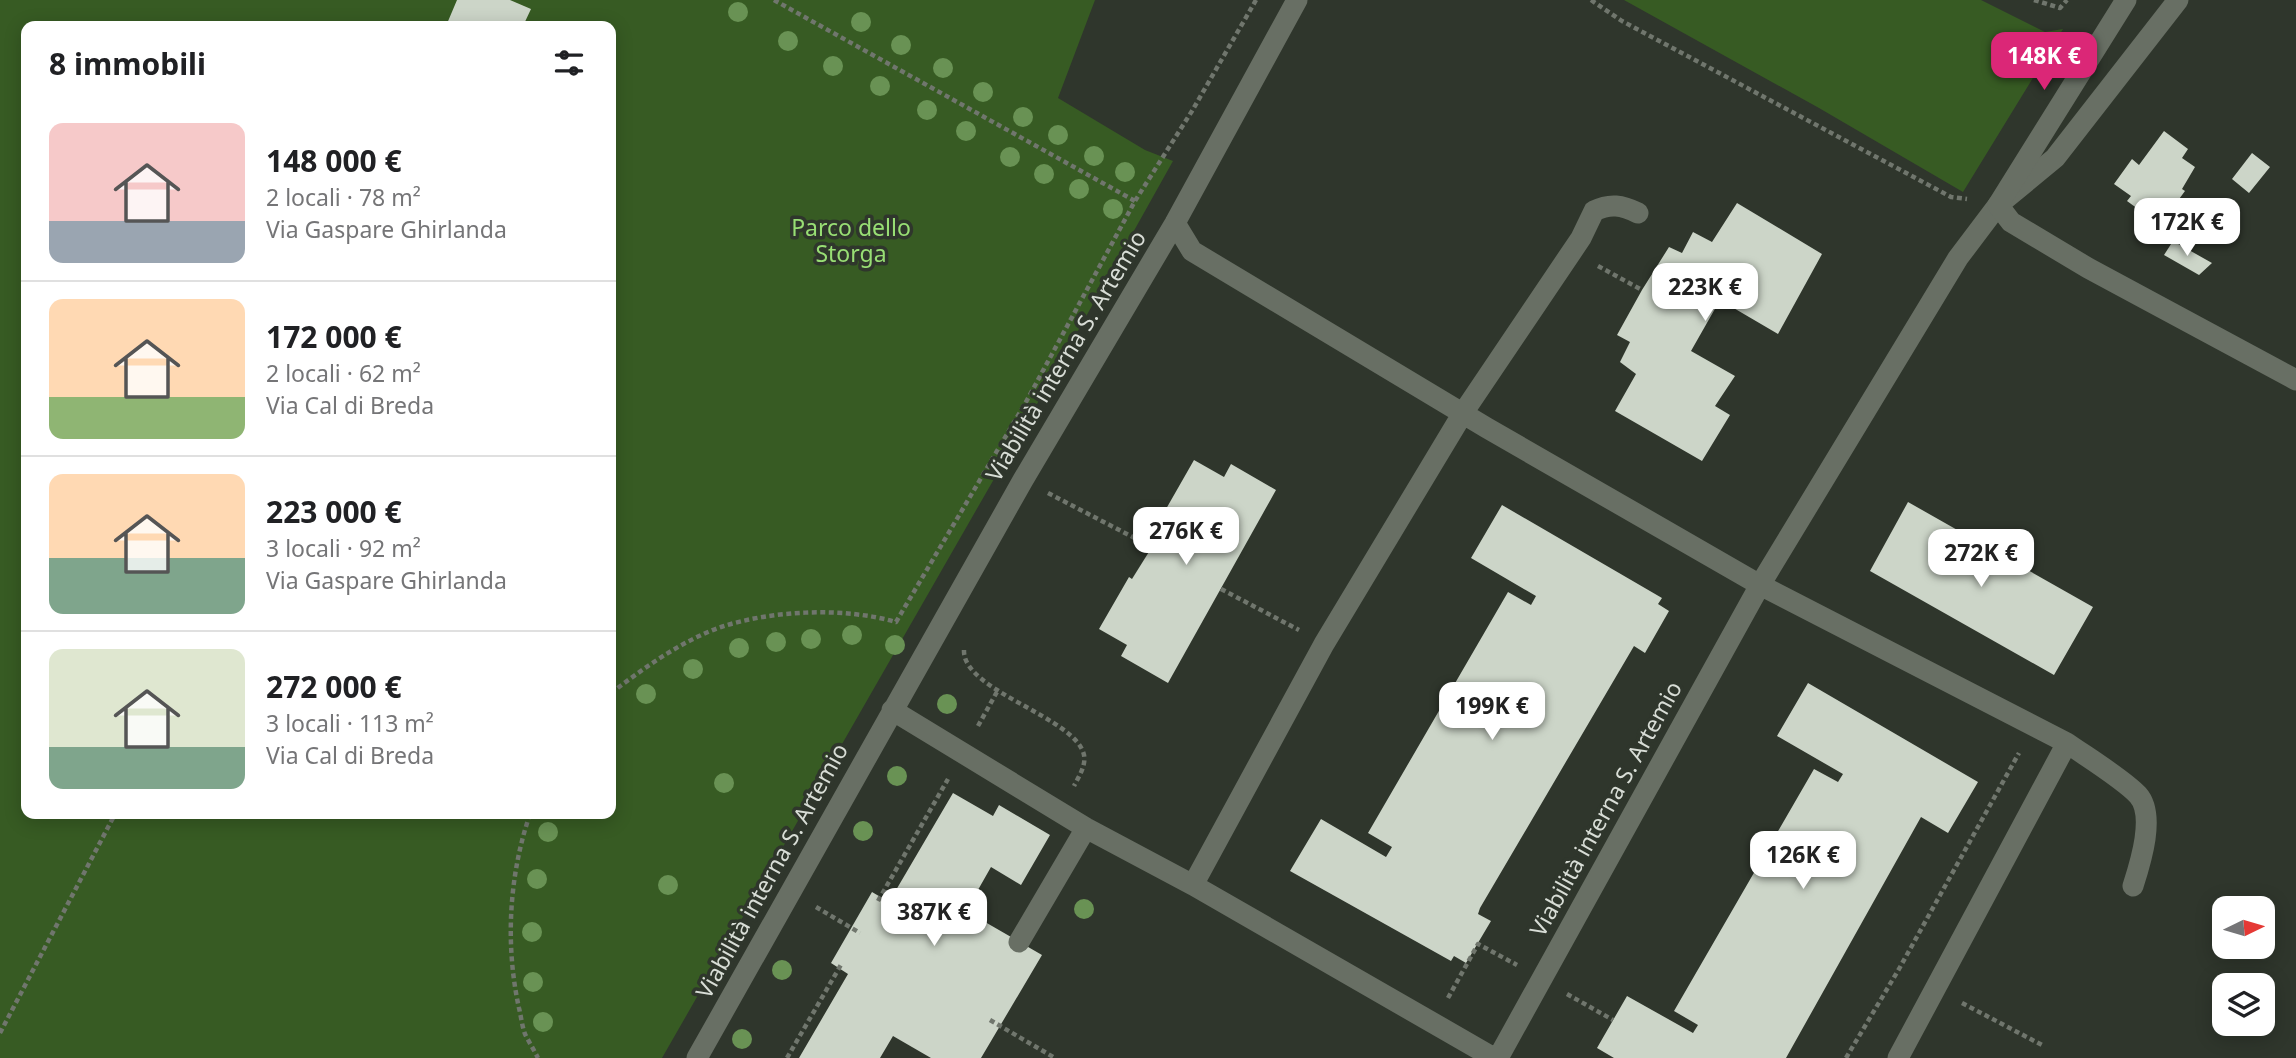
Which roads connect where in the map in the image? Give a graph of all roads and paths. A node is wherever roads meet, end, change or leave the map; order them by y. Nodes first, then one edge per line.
1 (774, 0) edge
2 (1256, 0) edge
3 (1297, 0) edge
4 (1591, 0) edge
5 (2034, 0) edge
6 (2067, 0) edge
7 (2126, 0) edge
8 (2178, 0) edge
9 (1135, 201) junction
10 (1998, 205) junction
11 (1639, 213) dead end
12 (1175, 223) junction
13 (2296, 380) edge
14 (1463, 413) junction
15 (1054, 481) dead end
16 (1152, 547) dead end
17 (1760, 585) junction
18 (1221, 589) dead end
19 (965, 643) dead end
20 (1324, 644) junction
21 (616, 690) edge
22 (998, 690) junction
23 (892, 710) junction
24 (2035, 725) junction
25 (2067, 743) junction
26 (963, 752) junction
27 (1071, 792) dead end
28 (112, 819) edge
29 (528, 819) edge
30 (1086, 828) junction
31 (1193, 885) junction
32 (2133, 886) dead end
33 (791, 892) junction
34 (878, 901) dead end
35 (860, 933) dead end
36 (1019, 942) dead end
37 (842, 963) dead end
38 (1899, 969) junction
39 (1937, 990) junction
40 (990, 1020) dead end
41 (1001, 1024) dead end
42 (0, 1033) edge
43 (2042, 1045) dead end
44 (538, 1058) edge
45 (697, 1058) edge
46 (787, 1058) edge
47 (1057, 1058) edge
48 (1496, 1058) edge
49 (1846, 1058) edge
50 (1898, 1058) edge

1 - 9 path
2 - 9 path
3 - 12 street
4 - 10 path
5 - 6 path
7 - 10 street
8 - 10 street
9 - 21 path
10 - 13 street
10 - 17 street, Viabilità interna S. Artemio
11 - 14 street
12 - 14 street, Viabilità interna S. Artemio
12 - 23 street, Viabilità interna S. Artemio
14 - 17 street, Viabilità interna S. Artemio
14 - 20 street
15 - 16 path
17 - 24 street, Viabilità interna S. Artemio
17 - 48 street, Viabilità interna S. Artemio
18 - 20 path
19 - 22 path
20 - 31 street
22 - 26 path
22 - 27 path
23 - 26 street, Viabilità interna S. Artemio
23 - 33 street, Viabilità interna S. Artemio
24 - 25 street, Viabilità interna S. Artemio
24 - 38 path
25 - 32 street, Viabilità interna S. Artemio
25 - 39 street
26 - 30 street, Viabilità interna S. Artemio
26 - 34 path
28 - 42 path
29 - 44 path
30 - 31 street, Viabilità interna S. Artemio
30 - 36 street
31 - 48 street, Viabilità interna S. Artemio
33 - 35 path
33 - 45 street, Viabilità interna S. Artemio
37 - 46 path
38 - 39 path
38 - 49 path
39 - 43 path
39 - 50 street
40 - 47 path
41 - 47 path

